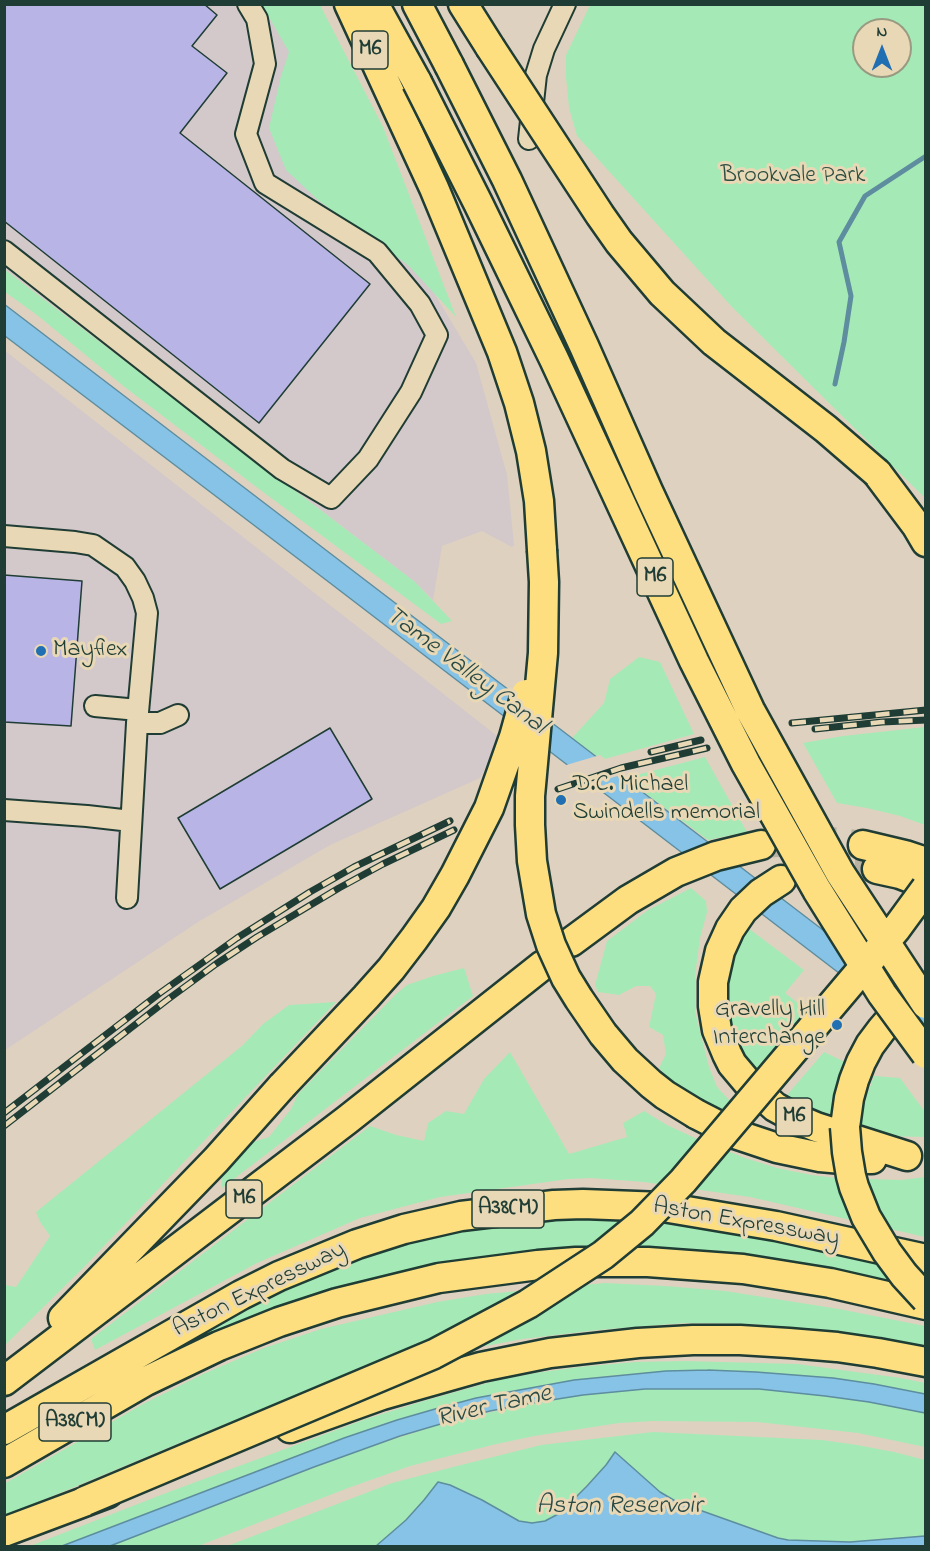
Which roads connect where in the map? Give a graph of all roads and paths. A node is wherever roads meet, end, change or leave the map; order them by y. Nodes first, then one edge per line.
1 (248, 4) edge
2 (349, 4) edge
3 (374, 4) edge
4 (417, 4) edge
5 (463, 4) edge
6 (565, 4) edge
7 (529, 139) dead end
8 (4, 251) edge
9 (877, 473) junction
10 (926, 519) edge
11 (4, 536) edge
12 (926, 542) edge
13 (542, 550) junction
14 (95, 706) dead end
15 (178, 715) dead end
16 (137, 717) junction
17 (4, 810) edge
18 (131, 821) junction
19 (761, 845) tunnel mouth
20 (926, 862) edge
21 (781, 880) dead end
22 (926, 886) edge
23 (127, 898) dead end
24 (571, 942) dead end
25 (543, 965) dead end
26 (926, 990) edge
27 (926, 1004) edge
28 (926, 1054) edge
29 (916, 1155) edge
30 (920, 1257) edge
31 (926, 1299) edge
32 (926, 1305) edge
33 (926, 1362) edge
34 (4, 1379) edge
35 (4, 1430) edge
36 (4, 1463) edge
37 (85, 1501) junction
38 (4, 1532) edge

1 - 8 street
2 - 13 highway, M6
3 - 28 highway, M6, bridge
4 - 27 highway, M6, bridge
5 - 9 highway, bridge
6 - 7 street
9 - 10 highway
9 - 12 highway
11 - 16 street
13 - 29 highway, M6, bridge
13 - 34 highway, M6, bridge
14 - 16 street
15 - 16 street
16 - 18 street
17 - 18 street
18 - 23 street
19 - 24 highway
20 - 22 highway
21 - 29 highway, M6
22 - 37 highway, bridge
25 - 34 highway, M6
26 - 31 highway, M6, bridge
30 - 35 highway, Aston Expressway / A38(M)
32 - 36 highway, Aston Expressway / A38(M)
33 - 37 highway, bridge
37 - 38 highway

